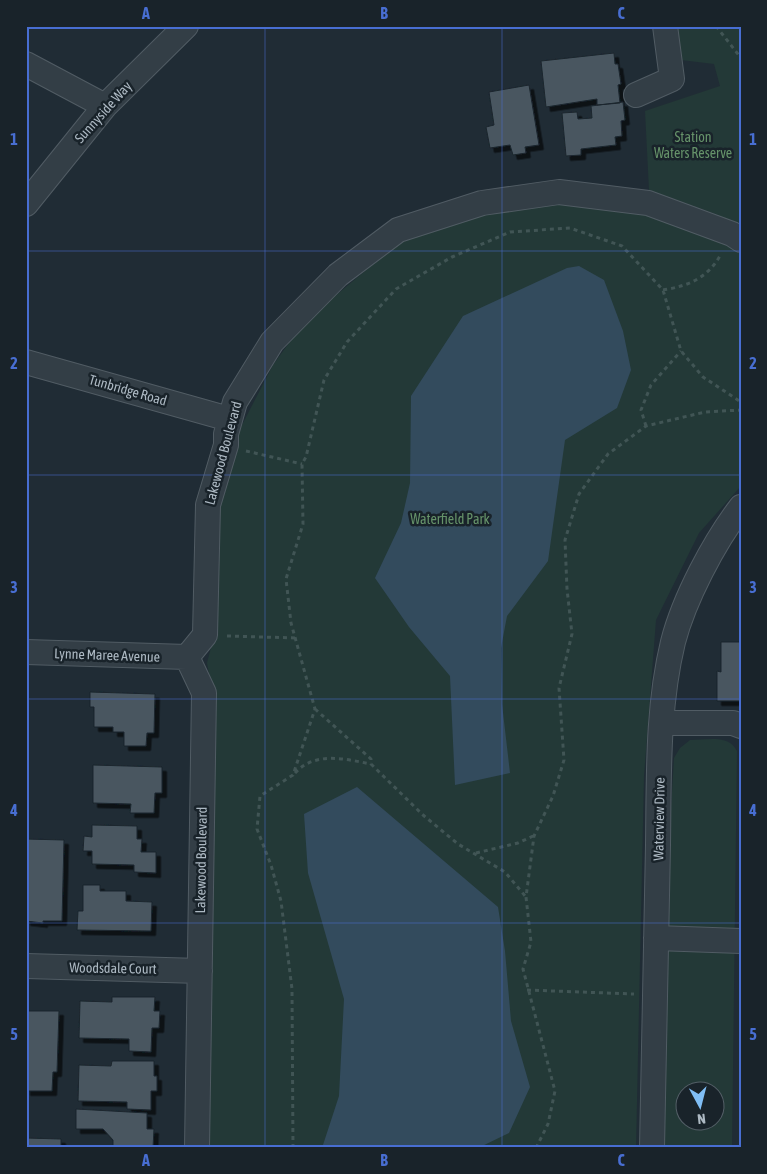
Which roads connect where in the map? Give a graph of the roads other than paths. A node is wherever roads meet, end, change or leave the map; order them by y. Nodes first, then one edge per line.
1 (186, 26) edge
2 (665, 26) edge
3 (26, 64) edge
4 (636, 95) dead end
5 (105, 106) junction
6 (26, 204) edge
7 (736, 237) edge
8 (26, 362) edge
9 (229, 419) junction
10 (741, 507) edge
11 (26, 652) edge
12 (187, 657) junction
13 (663, 724) junction
14 (741, 726) edge
15 (656, 938) junction
16 (741, 942) edge
17 (26, 966) edge
18 (200, 970) junction
19 (197, 1148) edge
20 (652, 1148) edge

1 - 5 street, Sunnyside Way
2 - 4 street
3 - 5 street
5 - 6 street, Sunnyside Way
7 - 9 street, Lakewood Boulevard
8 - 9 street, Tunbridge Road
9 - 12 street, Lakewood Boulevard
10 - 13 street, Waterview Drive
11 - 12 street, Lynne Maree Avenue
12 - 18 street, Lakewood Boulevard
13 - 14 street
13 - 15 street, Waterview Drive
15 - 16 street
15 - 20 street, Waterview Drive
17 - 18 street, Woodsdale Court
18 - 19 street, Lakewood Boulevard

